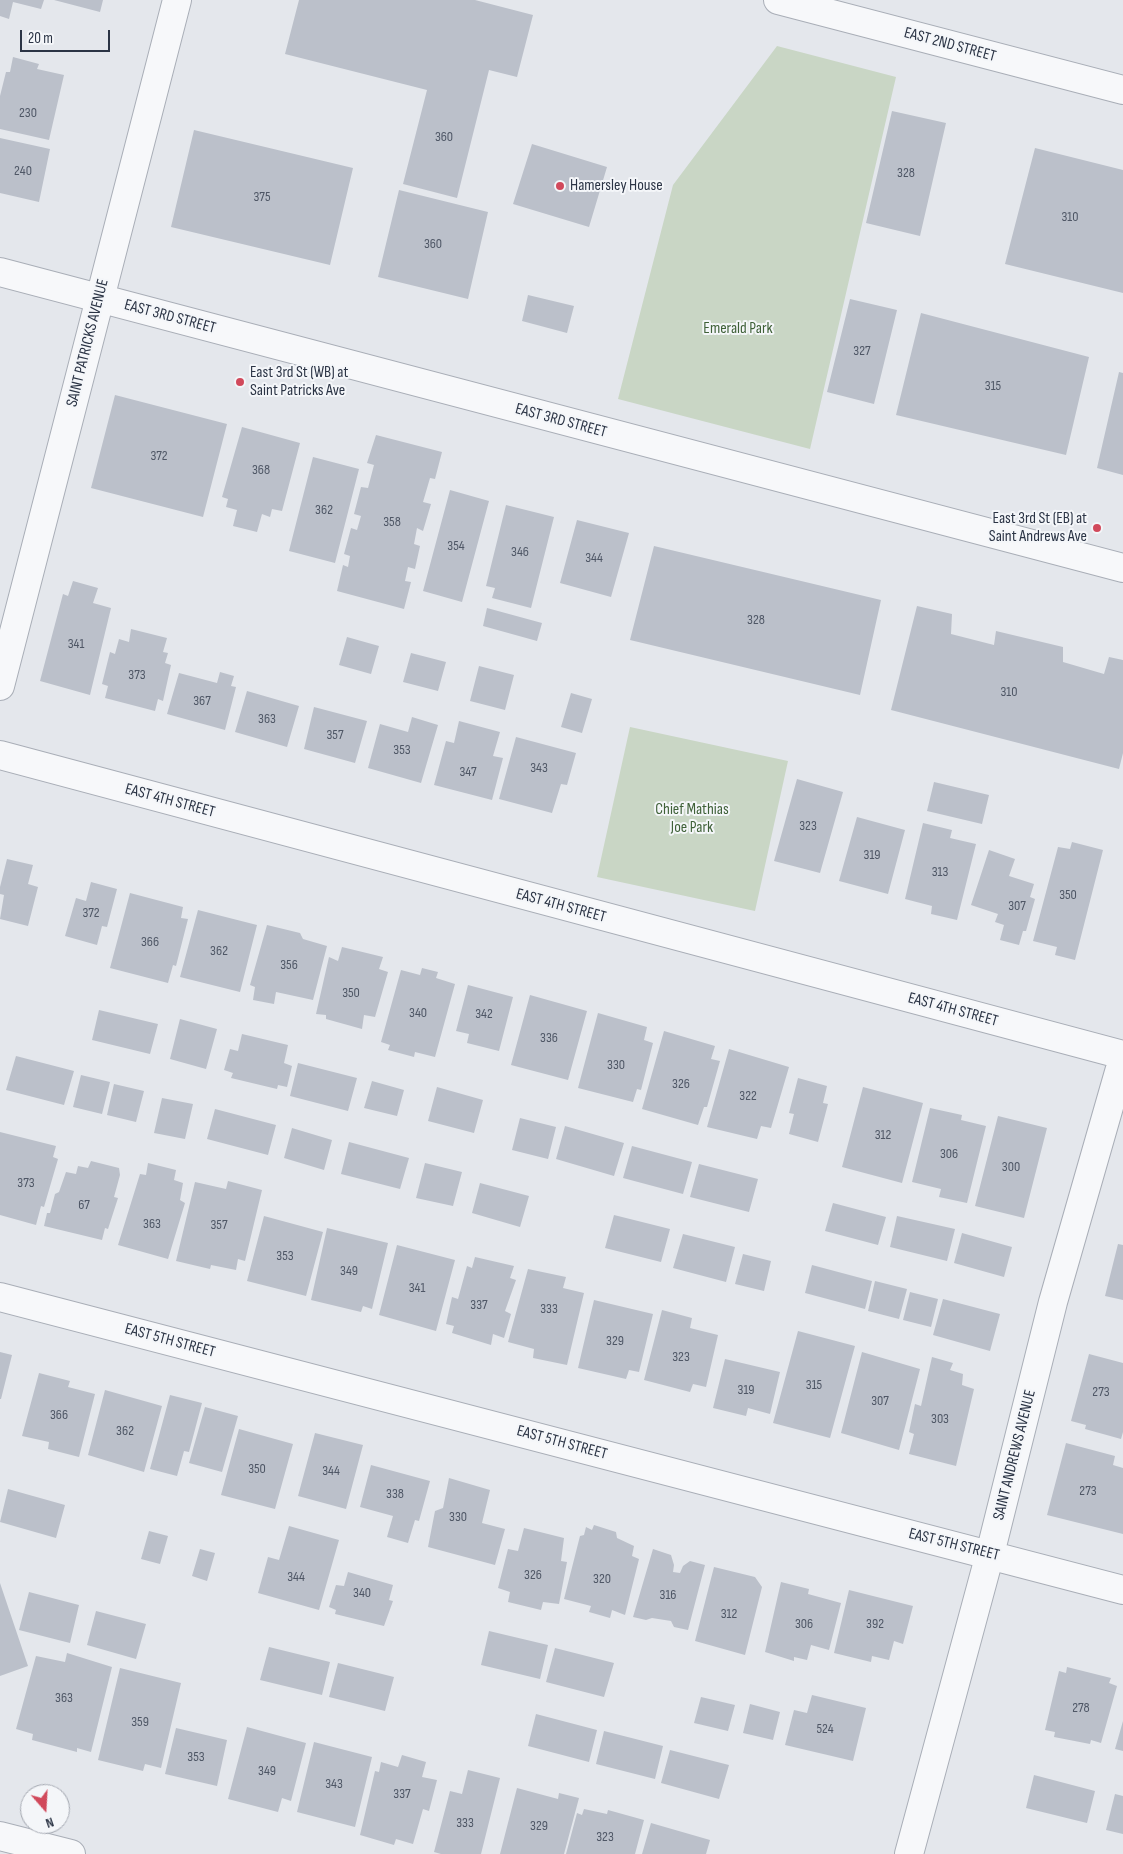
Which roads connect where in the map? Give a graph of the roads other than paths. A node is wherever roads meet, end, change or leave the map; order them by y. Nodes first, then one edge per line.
1 (177, 0) edge
2 (778, 0) edge
3 (1123, 90) edge
4 (0, 272) edge
5 (100, 297) junction
6 (1123, 568) edge
7 (0, 686) edge
8 (0, 754) edge
9 (1123, 1056) edge
10 (0, 1297) edge
11 (990, 1554) junction
12 (1123, 1590) edge
13 (0, 1836) edge
14 (71, 1854) edge
15 (909, 1854) edge

1 - 5 street, SAINT PATRICKS AVENUE
2 - 3 street, EAST 2ND STREET
4 - 5 street, EAST 3RD STREET
5 - 6 street, EAST 3RD STREET
5 - 7 street, SAINT PATRICKS AVENUE
8 - 9 street, EAST 4TH STREET
9 - 11 street, SAINT ANDREWS AVENUE
10 - 11 street, EAST 5TH STREET
11 - 12 street, EAST 5TH STREET
11 - 15 street, SAINT ANDREWS AVENUE
13 - 14 street

